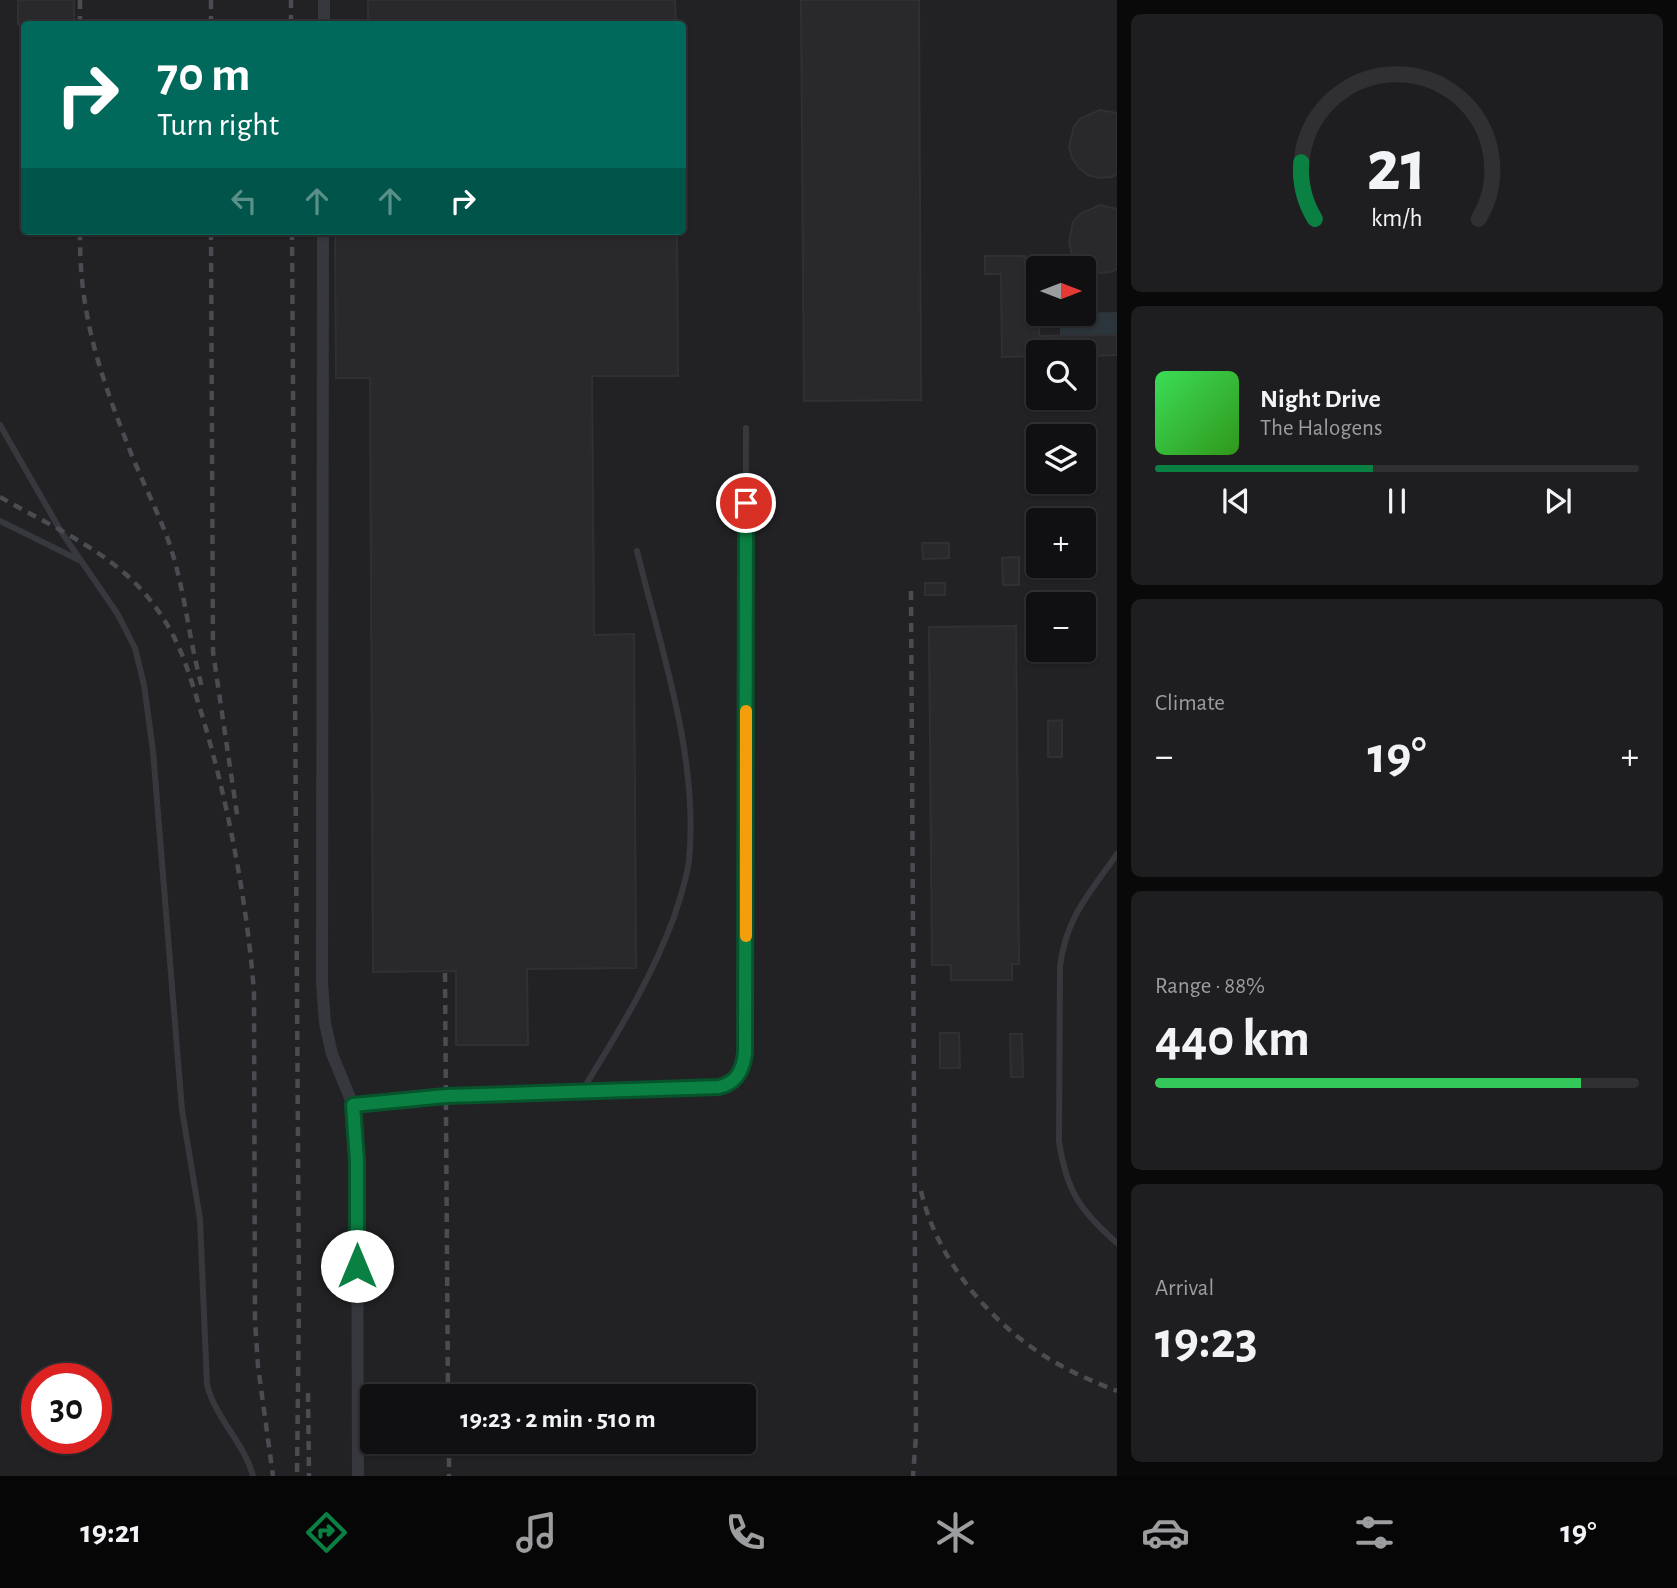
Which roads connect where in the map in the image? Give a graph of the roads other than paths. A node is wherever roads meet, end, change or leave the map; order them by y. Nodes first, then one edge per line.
1 (324, 0) edge
2 (324, 21) edge
3 (323, 235) edge
4 (0, 425) edge
5 (746, 428) dead end
6 (0, 521) edge
7 (637, 551) dead end
8 (81, 561) junction
9 (1117, 854) edge
10 (582, 1091) junction
11 (353, 1105) junction
12 (1117, 1243) edge
13 (253, 1476) edge
14 (358, 1476) edge

1 - 2 street
3 - 11 street
4 - 8 lane
5 - 10 lane
6 - 8 lane
7 - 10 lane
8 - 13 lane
9 - 12 lane
10 - 11 lane
11 - 14 street

